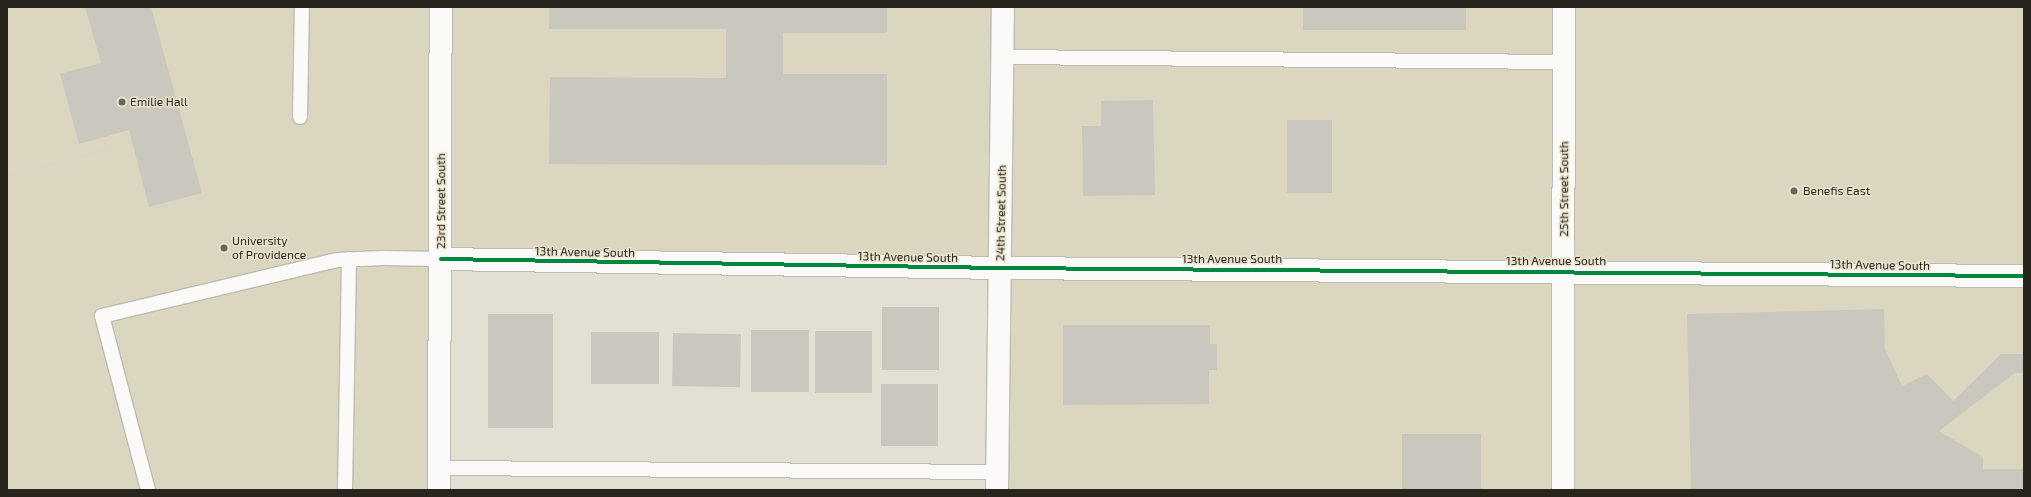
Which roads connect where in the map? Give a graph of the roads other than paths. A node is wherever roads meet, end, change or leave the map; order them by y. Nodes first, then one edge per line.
1 (302, 7) edge
2 (441, 7) edge
3 (1003, 7) edge
4 (1564, 7) edge
5 (1002, 57) junction
6 (1564, 62) junction
7 (300, 117) dead end
8 (349, 259) junction
9 (441, 259) junction
10 (1000, 268) junction
11 (1564, 271) junction
12 (2024, 276) edge
13 (439, 468) junction
14 (997, 481) edge
15 (148, 490) edge
16 (345, 490) edge
17 (439, 490) edge
18 (1562, 490) edge

1 - 7 lane
2 - 9 street, 23rd Street South
3 - 5 street, 24th Street South
4 - 6 street, 25th Street South
5 - 6 lane
5 - 10 street, 24th Street South
6 - 11 street, 25th Street South
8 - 9 lane
8 - 15 lane
8 - 16 lane
9 - 10 street, 13th Avenue South
9 - 13 street, 23rd Street South
10 - 11 street, 13th Avenue South
10 - 14 street, 24th Street South
11 - 12 street, 13th Avenue South
11 - 18 street, 25th Street South
13 - 14 lane
13 - 17 street, 23rd Street South

